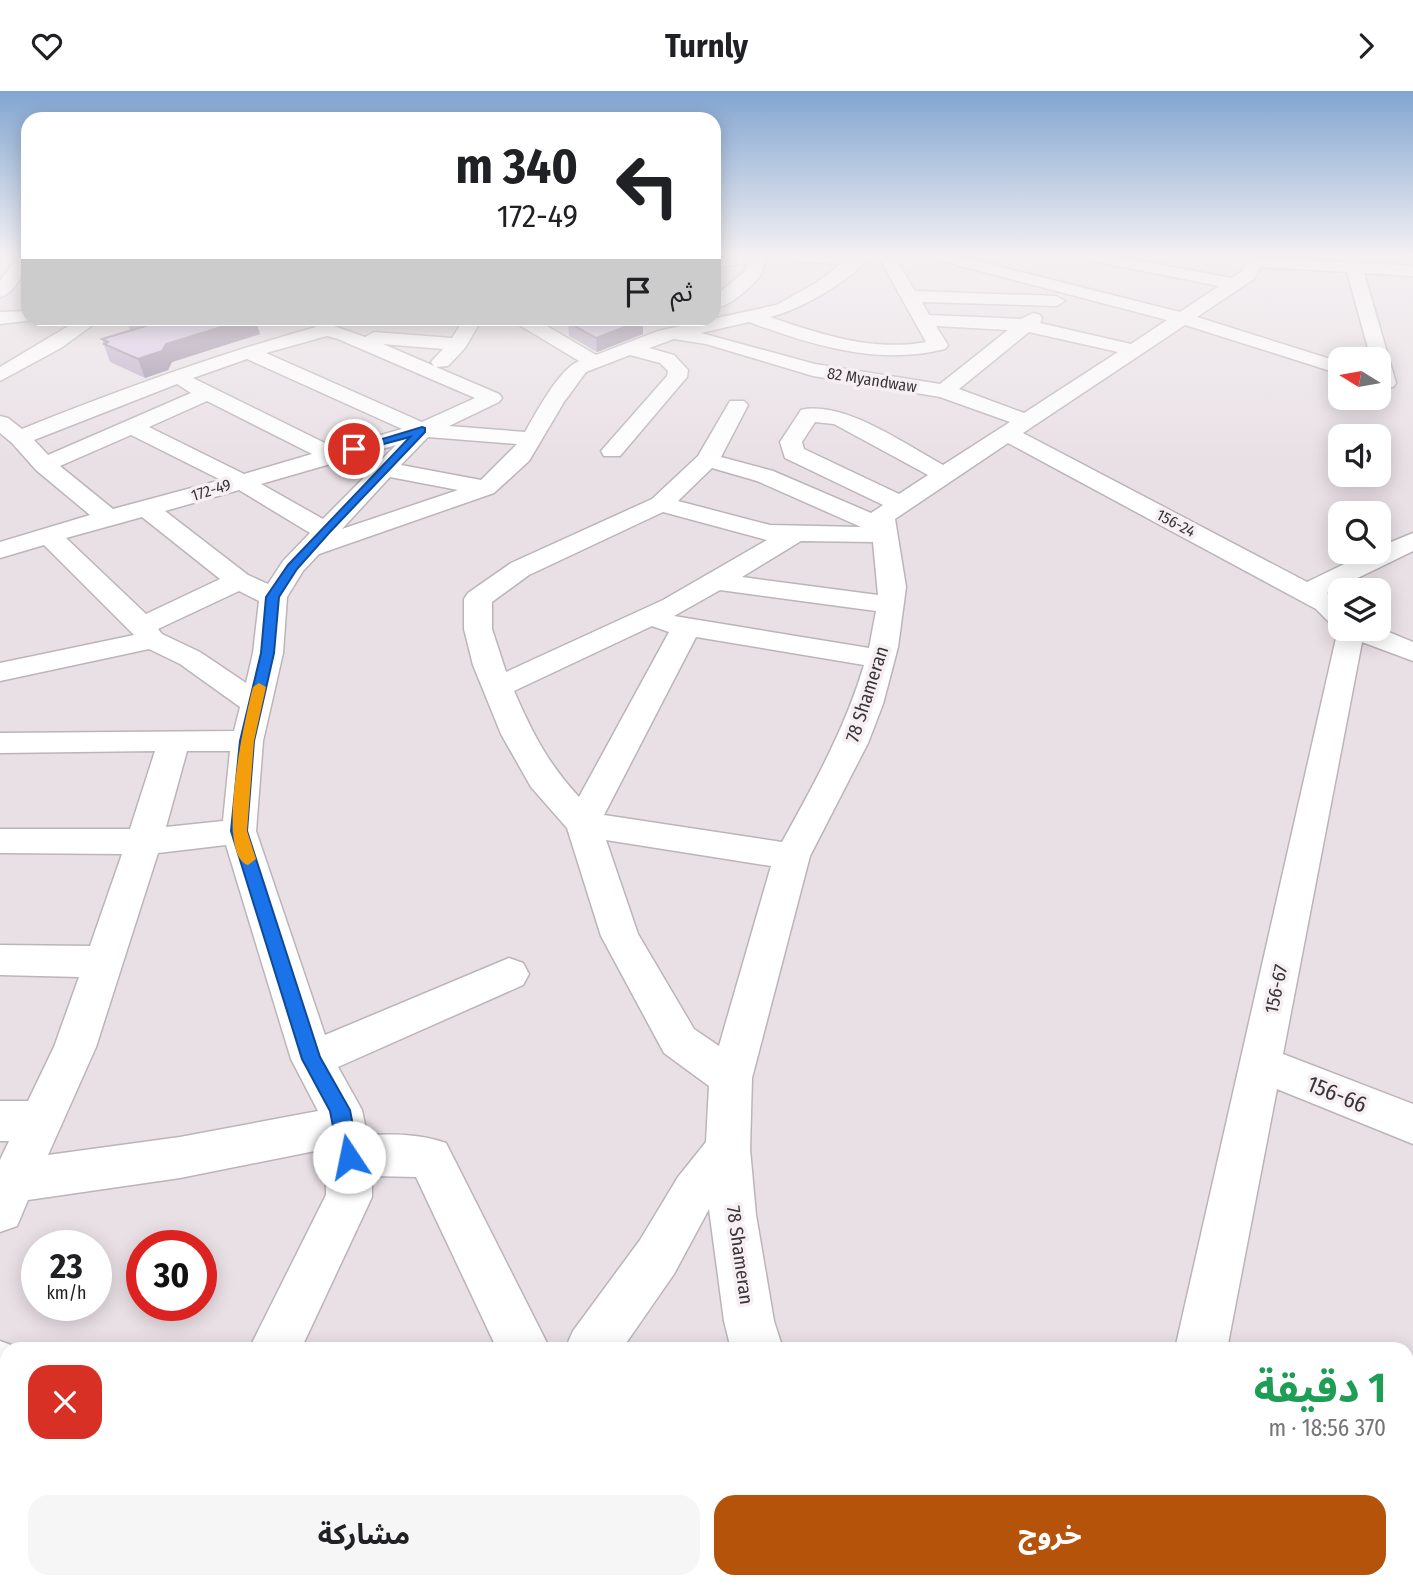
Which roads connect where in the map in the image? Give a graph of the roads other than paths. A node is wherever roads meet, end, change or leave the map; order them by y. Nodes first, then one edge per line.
1 (81, 326) edge
2 (467, 326) edge
3 (535, 326) edge
4 (657, 326) edge
5 (705, 326) edge
6 (784, 326) edge
7 (813, 326) edge
8 (926, 326) edge
9 (1024, 326) edge
10 (1029, 326) edge
11 (1169, 326) edge
12 (1209, 326) edge
13 (1371, 326) edge
14 (330, 328) edge
15 (665, 335) junction
16 (805, 336) junction
17 (458, 344) junction
18 (1377, 347) edge
19 (631, 349) junction
20 (1133, 351) junction
21 (247, 352) junction
22 (34, 356) junction
23 (0, 359) edge
24 (594, 362) junction
25 (1328, 364) edge
26 (432, 372) junction
27 (0, 375) edge
28 (175, 377) junction
29 (944, 391) junction
30 (209, 393) junction
31 (737, 404) dead end
32 (0, 423) edge
33 (132, 427) junction
34 (1017, 427) junction
35 (422, 430) junction
36 (20, 438) junction
37 (531, 439) junction
38 (612, 451) dead end
39 (331, 455) junction
40 (708, 460) junction
41 (44, 465) junction
42 (383, 469) junction
43 (944, 475) junction
44 (240, 481) junction
45 (486, 488) junction
46 (662, 504) junction
47 (147, 509) junction
48 (108, 517) junction
49 (890, 522) junction
50 (795, 534) junction
51 (49, 535) junction
52 (316, 540) junction
53 (1413, 541) edge
54 (0, 550) edge
55 (239, 581) junction
56 (715, 581) junction
57 (1307, 592) junction
58 (273, 597) junction
59 (890, 605) junction
60 (1328, 605) edge
61 (643, 619) junction
62 (686, 628) junction
63 (147, 633) junction
64 (1349, 641) edge
65 (1385, 641) edge
66 (1413, 652) edge
67 (880, 659) junction
68 (0, 672) edge
69 (498, 687) junction
70 (255, 704) junction
71 (174, 740) junction
72 (247, 741) junction
73 (0, 743) edge
74 (583, 824) junction
75 (239, 831) junction
76 (0, 841) edge
77 (144, 842) junction
78 (792, 856) junction
79 (0, 960) edge
80 (105, 962) junction
81 (509, 974) dead end
82 (312, 1059) junction
83 (1261, 1064) junction
84 (731, 1079) junction
85 (20, 1121) edge
86 (1413, 1125) edge
87 (346, 1141) junction
88 (728, 1149) junction
89 (8, 1195) edge
90 (278, 1342) edge
91 (521, 1342) edge
92 (596, 1342) edge
93 (755, 1342) edge
94 (1202, 1342) edge

1 - 22 street
2 - 17 street
3 - 24 street
4 - 15 street
5 - 15 street
6 - 16 street
7 - 16 street
8 - 16 street
9 - 29 street
10 - 20 street
11 - 20 street
12 - 25 street
13 - 18 street
14 - 17 street
14 - 21 street
14 - 26 street
15 - 19 street, 82 Myandwaw
15 - 29 street, 82 Myandwaw
17 - 26 street
19 - 24 street, 82 Myandwaw
19 - 38 street
20 - 34 street
21 - 28 street
21 - 35 street
22 - 23 street
22 - 27 street
24 - 37 street, 82 Myandwaw
26 - 35 street
28 - 30 street
28 - 36 street
29 - 34 street, 82 Myandwaw
30 - 33 street
30 - 39 street
31 - 40 street
32 - 36 street
33 - 41 street
33 - 44 street
34 - 43 street
34 - 57 street, 156-24
35 - 37 street
35 - 39 street, 172-49
35 - 42 street
36 - 41 street
37 - 45 street, 82 Myandwaw
39 - 44 street, 172-49
40 - 46 street
40 - 49 street
41 - 48 street
42 - 45 street
42 - 52 street
43 - 49 street
43 - 49 street
44 - 47 street, 172-49
44 - 52 street
45 - 52 street
46 - 50 street
46 - 69 street
47 - 48 street, 172-49
47 - 55 street
48 - 51 street, 172-49
49 - 50 street
49 - 59 street, 78 Shameran
50 - 56 street
51 - 54 street, 172-49
51 - 63 street
52 - 58 street
53 - 57 street
55 - 58 street
55 - 63 street
56 - 59 street
56 - 61 street
57 - 60 street, 156-24
58 - 70 street
59 - 67 street, 78 Shameran
61 - 62 street
61 - 69 street
62 - 67 street
62 - 74 street
63 - 68 street
63 - 70 street
64 - 83 street, 156-67
65 - 66 street
67 - 78 street, 78 Shameran
69 - 74 street
70 - 72 street
71 - 72 street
71 - 73 street
71 - 77 street
72 - 75 street
74 - 78 street
74 - 84 street
75 - 77 street
75 - 82 street
76 - 77 street
77 - 80 street
78 - 84 street, 78 Shameran
79 - 80 street
80 - 85 street
81 - 82 street
82 - 87 street
83 - 86 street, 156-66
83 - 94 street, 156-67
84 - 88 street, 78 Shameran
85 - 89 street
87 - 89 street
87 - 90 street
87 - 91 street
88 - 92 street
88 - 93 street, 78 Shameran

